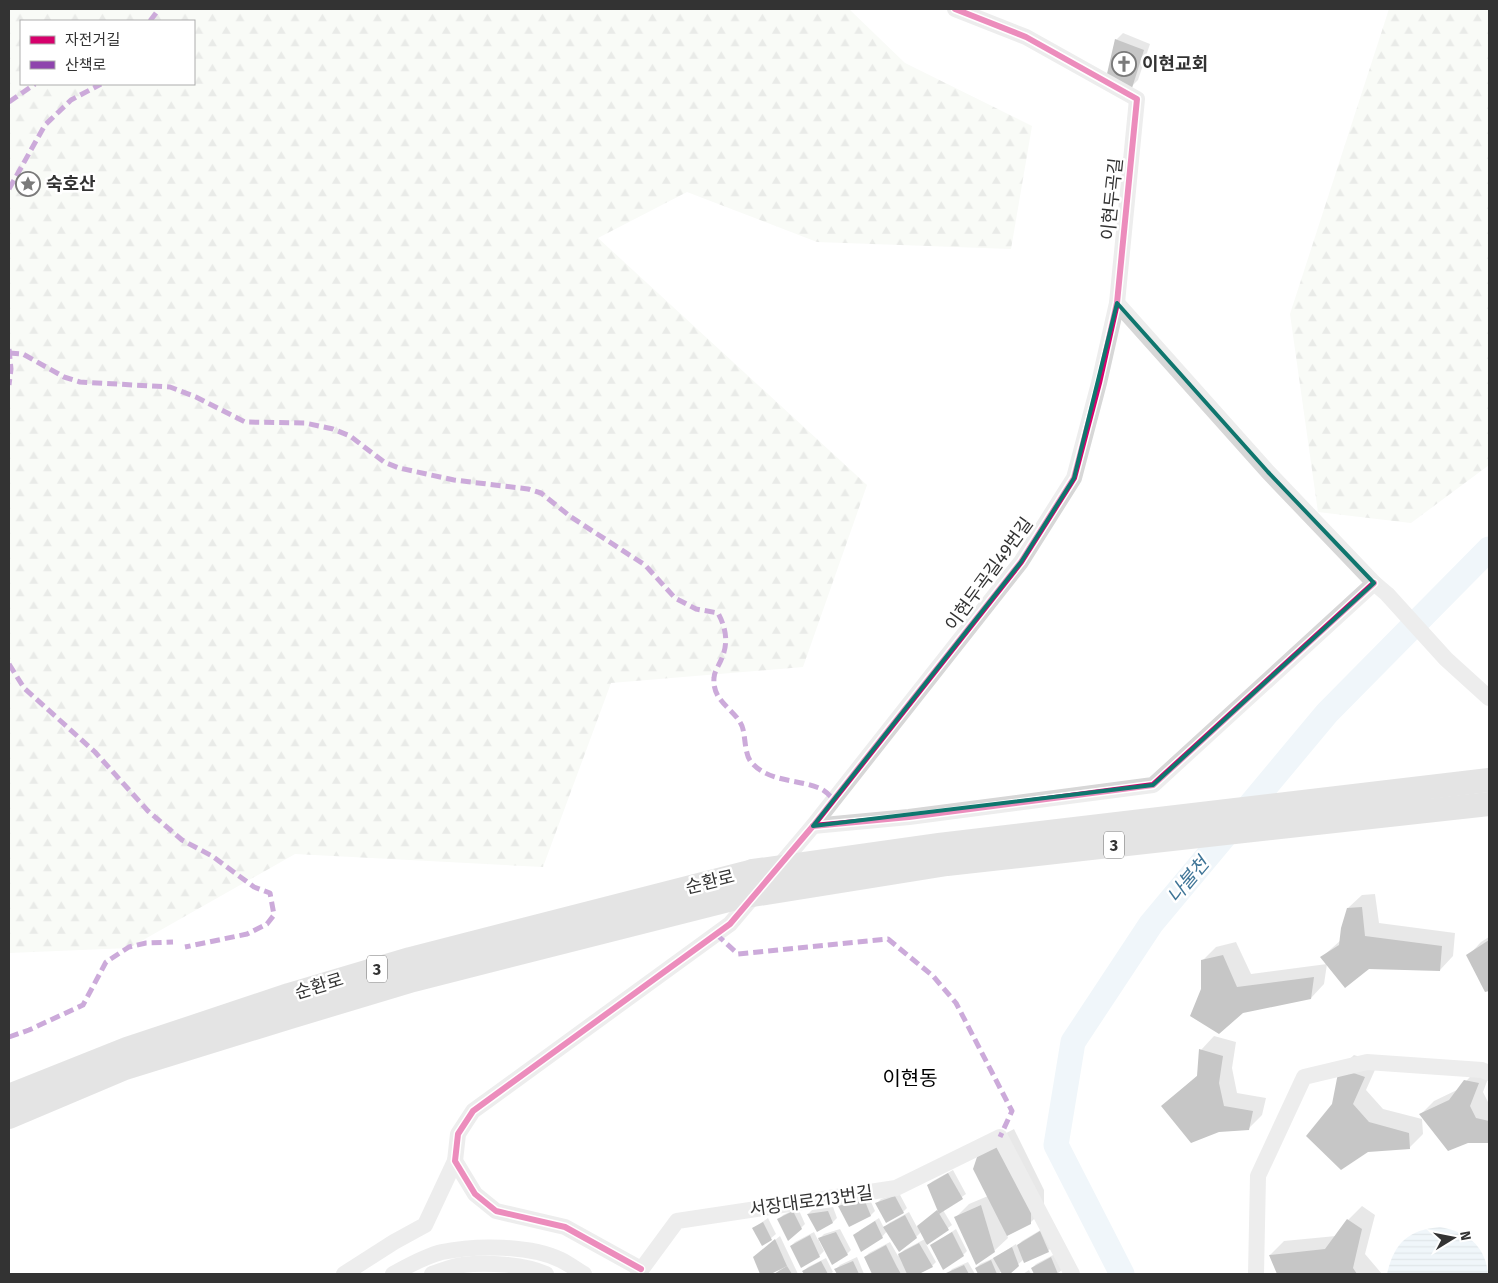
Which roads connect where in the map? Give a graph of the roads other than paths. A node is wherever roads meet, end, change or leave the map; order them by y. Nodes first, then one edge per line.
1 (955, 9) edge
2 (1116, 302) junction
3 (1374, 583) junction
4 (1488, 694) edge
5 (1489, 780) edge
6 (1489, 804) edge
7 (813, 826) junction
8 (1489, 1073) edge
9 (9, 1096) edge
10 (9, 1117) edge
11 (455, 1161) junction
12 (640, 1272) edge
13 (344, 1274) edge
14 (393, 1274) edge
15 (432, 1274) edge
16 (546, 1274) edge
17 (584, 1274) edge
18 (1072, 1274) edge
19 (1256, 1274) edge

1 - 2 street, 이현두곡길
2 - 3 street
2 - 7 street, 이현두곡길49번길
3 - 4 street
3 - 7 street
5 - 9 highway, 순환로 / 3, bridge
6 - 10 highway, 순환로 / 3, bridge
7 - 11 street, 이현두곡길49번길
8 - 19 street
11 - 12 street
11 - 13 street, 이현두곡길49번길
12 - 18 street, 서장대로213번길
14 - 17 street
15 - 16 street

